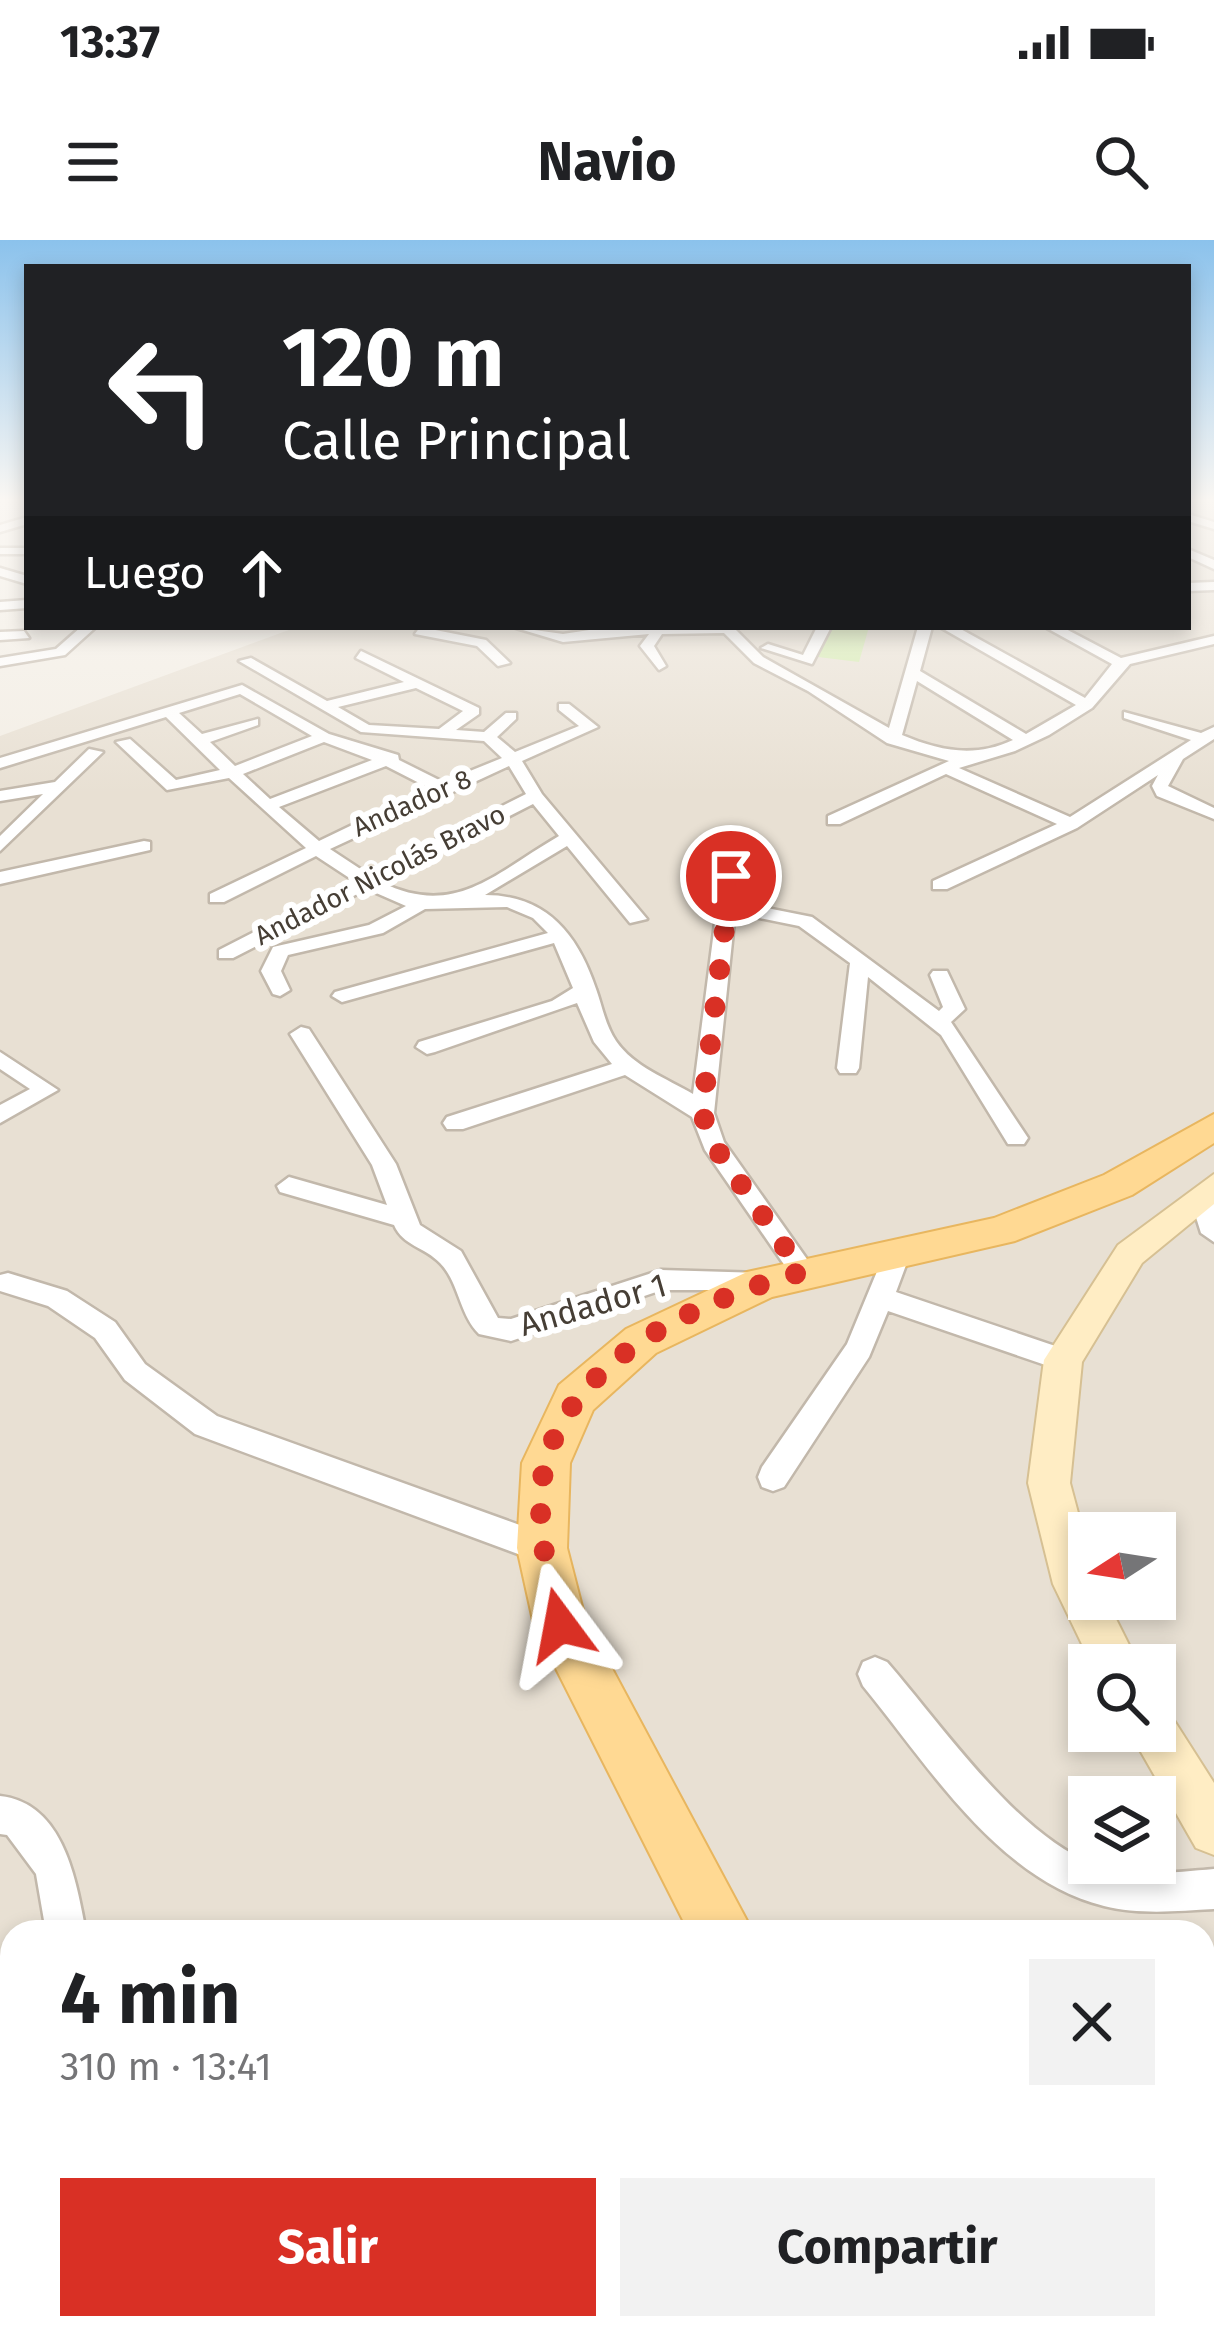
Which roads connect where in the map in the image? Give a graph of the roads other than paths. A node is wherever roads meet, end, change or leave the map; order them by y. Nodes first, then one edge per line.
1 (86, 630) edge
2 (532, 630) edge
3 (595, 630) edge
4 (658, 630) joint
5 (729, 630) edge
6 (822, 630) edge
7 (924, 630) edge
8 (958, 630) edge
9 (1058, 630) edge
10 (1162, 630) edge
11 (418, 632) edge
12 (24, 635) dead end
13 (0, 636) edge
14 (1214, 640) edge
15 (1197, 644) junction
16 (1214, 650) edge
17 (361, 655) dead end
18 (0, 662) edge
19 (246, 662) dead end
20 (503, 663) dead end
21 (1120, 663) junction
22 (659, 667) dead end
23 (913, 673) junction
24 (413, 684) junction
25 (1087, 705) junction
26 (324, 706) junction
27 (564, 707) dead end
28 (170, 713) junction
29 (1129, 715) dead end
30 (511, 716) dead end
31 (253, 722) dead end
32 (185, 727) junction
33 (451, 732) junction
34 (1209, 736) edge
35 (324, 737) junction
36 (488, 737) junction
37 (200, 740) junction
38 (892, 740) junction
39 (1024, 740) junction
40 (124, 742) junction
41 (95, 752) junction
42 (1178, 755) junction
43 (512, 758) junction
44 (387, 760) junction
45 (0, 763) edge
46 (957, 764) junction
47 (233, 772) junction
48 (0, 773) edge
49 (62, 786) junction
50 (442, 788) junction
51 (0, 796) edge
52 (535, 796) junction
53 (267, 806) junction
54 (1214, 814) edge
55 (834, 820) dead end
56 (1072, 824) junction
57 (569, 837) junction
58 (0, 845) edge
59 (734, 845) dead end
60 (144, 846) dead end
61 (313, 848) junction
62 (0, 878) edge
63 (370, 883) junction
64 (940, 885) dead end
65 (217, 898) dead end
66 (460, 902) junction
67 (419, 904) junction
68 (728, 906) junction
69 (637, 920) dead end
70 (561, 935) junction
71 (226, 954) dead end
72 (860, 961) junction
73 (940, 975) dead end
74 (586, 989) junction
75 (280, 990) dead end
76 (342, 996) dead end
77 (938, 1022) junction
78 (301, 1034) dead end
79 (427, 1047) dead end
80 (0, 1059) edge
81 (630, 1066) junction
82 (848, 1069) dead end
83 (702, 1113) junction
84 (0, 1115) edge
85 (455, 1124) dead end
86 (1214, 1126) edge
87 (1016, 1138) dead end
88 (289, 1186) dead end
89 (1208, 1191) edge
90 (404, 1219) junction
91 (1214, 1233) edge
92 (888, 1277) junction
93 (782, 1278) junction
94 (8, 1282) dead end
95 (1063, 1360) junction
96 (773, 1478) dead end
97 (542, 1548) junction
98 (1105, 1644) edge
99 (875, 1674) dead end
100 (1166, 1752) edge
101 (0, 1815) edge
102 (1214, 1830) edge
103 (1214, 1889) edge
104 (64, 1920) edge
105 (716, 1920) edge

1 - 18 street
2 - 3 street
4 - 5 street
4 - 22 street
5 - 6 street
5 - 38 street
7 - 23 street
8 - 25 street
9 - 21 street
10 - 15 street
11 - 20 street
12 - 13 street
14 - 15 street
15 - 16 street
15 - 21 street
17 - 24 street
19 - 26 street
21 - 25 street
23 - 38 street
23 - 39 street
24 - 26 street
24 - 33 street
25 - 39 street
26 - 33 street
27 - 43 street, Andador 8
28 - 32 street
28 - 35 street
28 - 45 street
29 - 34 street
30 - 36 street
31 - 37 street
32 - 37 street
32 - 40 street
33 - 36 street
33 - 44 street
34 - 42 street
35 - 44 street
35 - 47 street
36 - 43 street
37 - 47 street
38 - 46 street
39 - 46 street
40 - 41 street
40 - 47 street
41 - 48 street
41 - 49 street
42 - 54 street
42 - 56 street
43 - 50 street, Andador 8
43 - 52 street
44 - 50 street
44 - 53 street
46 - 55 street
46 - 56 street
47 - 53 street
49 - 51 street
49 - 58 street
50 - 61 street, Andador 8
52 - 57 street
52 - 63 street, Andador Nicolás Bravo
53 - 61 street
56 - 64 street
57 - 66 street
57 - 69 street
59 - 68 street
60 - 62 street
61 - 63 street
61 - 65 street, Andador 8
63 - 67 street
63 - 71 street, Andador Nicolás Bravo
66 - 67 street
66 - 70 street
67 - 75 street
68 - 72 street
68 - 83 street
70 - 74 street
70 - 76 street
72 - 77 street
72 - 82 street
73 - 77 street
74 - 79 street
74 - 81 street
77 - 87 street
78 - 90 street
80 - 84 street
81 - 83 street
81 - 85 street
83 - 93 street
86 - 92 main road
88 - 90 street
89 - 91 street
89 - 95 street
90 - 93 street, Andador 1
92 - 93 main road
92 - 95 street
92 - 96 street
93 - 97 main road
94 - 97 street
95 - 98 street
97 - 105 main road
99 - 103 street
100 - 102 street
101 - 104 street

